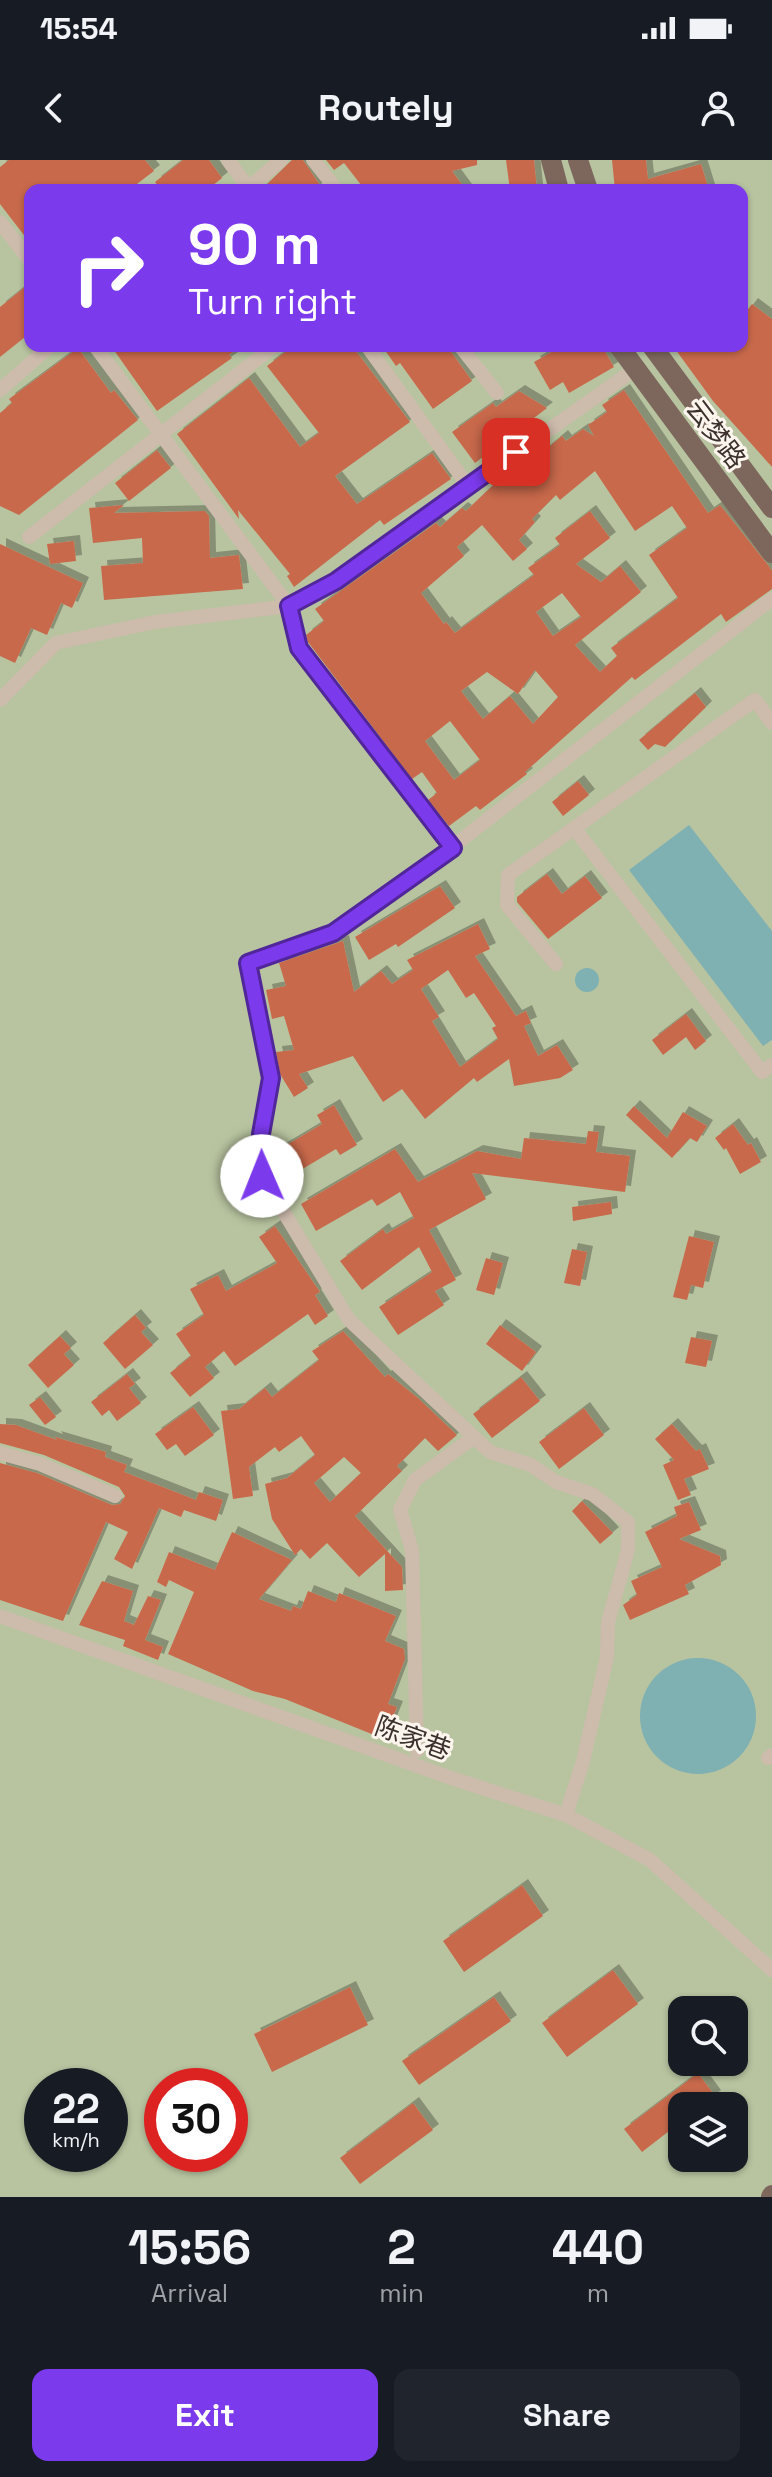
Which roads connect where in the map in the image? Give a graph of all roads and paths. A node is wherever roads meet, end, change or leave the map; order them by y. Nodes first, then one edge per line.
1 (228, 160) edge
2 (281, 160) edge
3 (313, 160) edge
4 (551, 160) edge
5 (578, 160) edge
6 (245, 184) edge
7 (254, 184) edge
8 (332, 184) edge
9 (557, 184) edge
10 (586, 184) edge
11 (0, 222) edge
12 (24, 253) edge
13 (43, 352) edge
14 (100, 352) edge
15 (266, 352) edge
16 (371, 352) edge
17 (465, 352) edge
18 (623, 352) edge
19 (656, 352) edge
20 (635, 369) junction
21 (0, 390) edge
22 (497, 393) dead end
23 (161, 431) junction
24 (468, 486) junction
25 (772, 508) edge
26 (29, 537) dead end
27 (772, 553) edge
28 (772, 599) edge
29 (289, 606) junction
30 (0, 700) edge
31 (772, 723) edge
32 (574, 828) junction
33 (453, 848) junction
34 (556, 964) dead end
35 (772, 1065) edge
36 (474, 1437) junction
37 (0, 1453) edge
38 (115, 1496) dead end
39 (0, 1616) edge
40 (417, 1751) dead end
41 (566, 1815) junction
42 (772, 1953) edge
43 (755, 1955) junction
44 (772, 1970) edge

1 - 6 street
2 - 7 street
3 - 8 street
4 - 9 main road
5 - 10 main road
11 - 12 street
13 - 21 street
14 - 23 street
15 - 23 street
16 - 24 street
17 - 22 street
18 - 20 main road, 云梦路
19 - 25 main road
20 - 24 street
20 - 27 main road, 云梦路
23 - 26 street
23 - 29 street
24 - 29 street
28 - 33 street
29 - 30 street
29 - 33 street
31 - 32 street
32 - 34 street
32 - 35 street
33 - 36 street
36 - 40 street
36 - 41 street
37 - 38 street
39 - 41 street, 陈家巷
41 - 43 street, 陈家巷
42 - 43 street
43 - 44 street, 陈家巷

